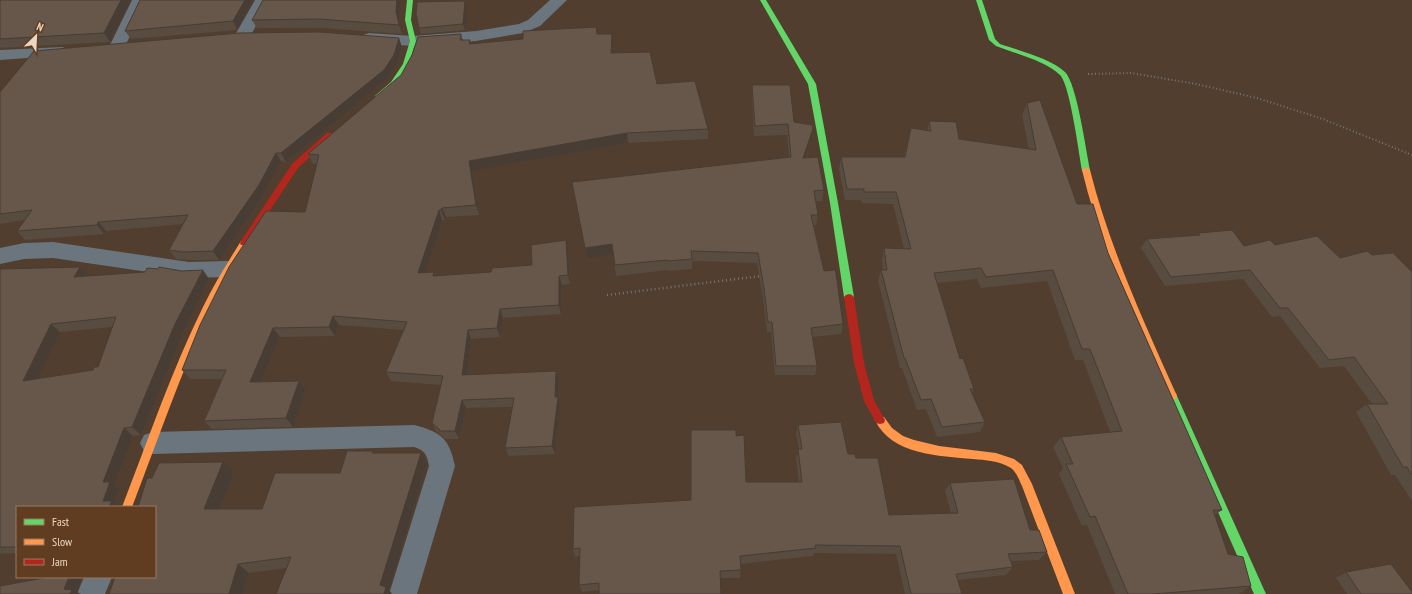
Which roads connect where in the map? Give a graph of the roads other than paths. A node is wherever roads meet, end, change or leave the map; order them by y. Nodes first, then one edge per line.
1 (140, 0) edge
2 (263, 0) edge
3 (410, 0) edge
4 (559, 0) edge
5 (763, 0) edge
6 (979, 0) edge
7 (243, 35) edge
8 (353, 37) edge
9 (413, 41) junction
10 (116, 47) edge
11 (77, 51) edge
12 (0, 55) edge
13 (372, 103) edge
14 (339, 128) edge
15 (0, 256) edge
16 (227, 269) junction
17 (153, 443) junction
18 (127, 506) edge
19 (98, 578) edge
20 (91, 594) edge
21 (403, 594) edge
22 (1069, 594) edge
23 (1260, 594) edge

1 - 10 street
2 - 7 street
3 - 9 street
4 - 9 street
5 - 22 street
6 - 23 street
8 - 9 street
9 - 13 street
11 - 12 street
14 - 16 street
15 - 16 street
16 - 17 street
17 - 18 street
17 - 21 street
19 - 20 street

